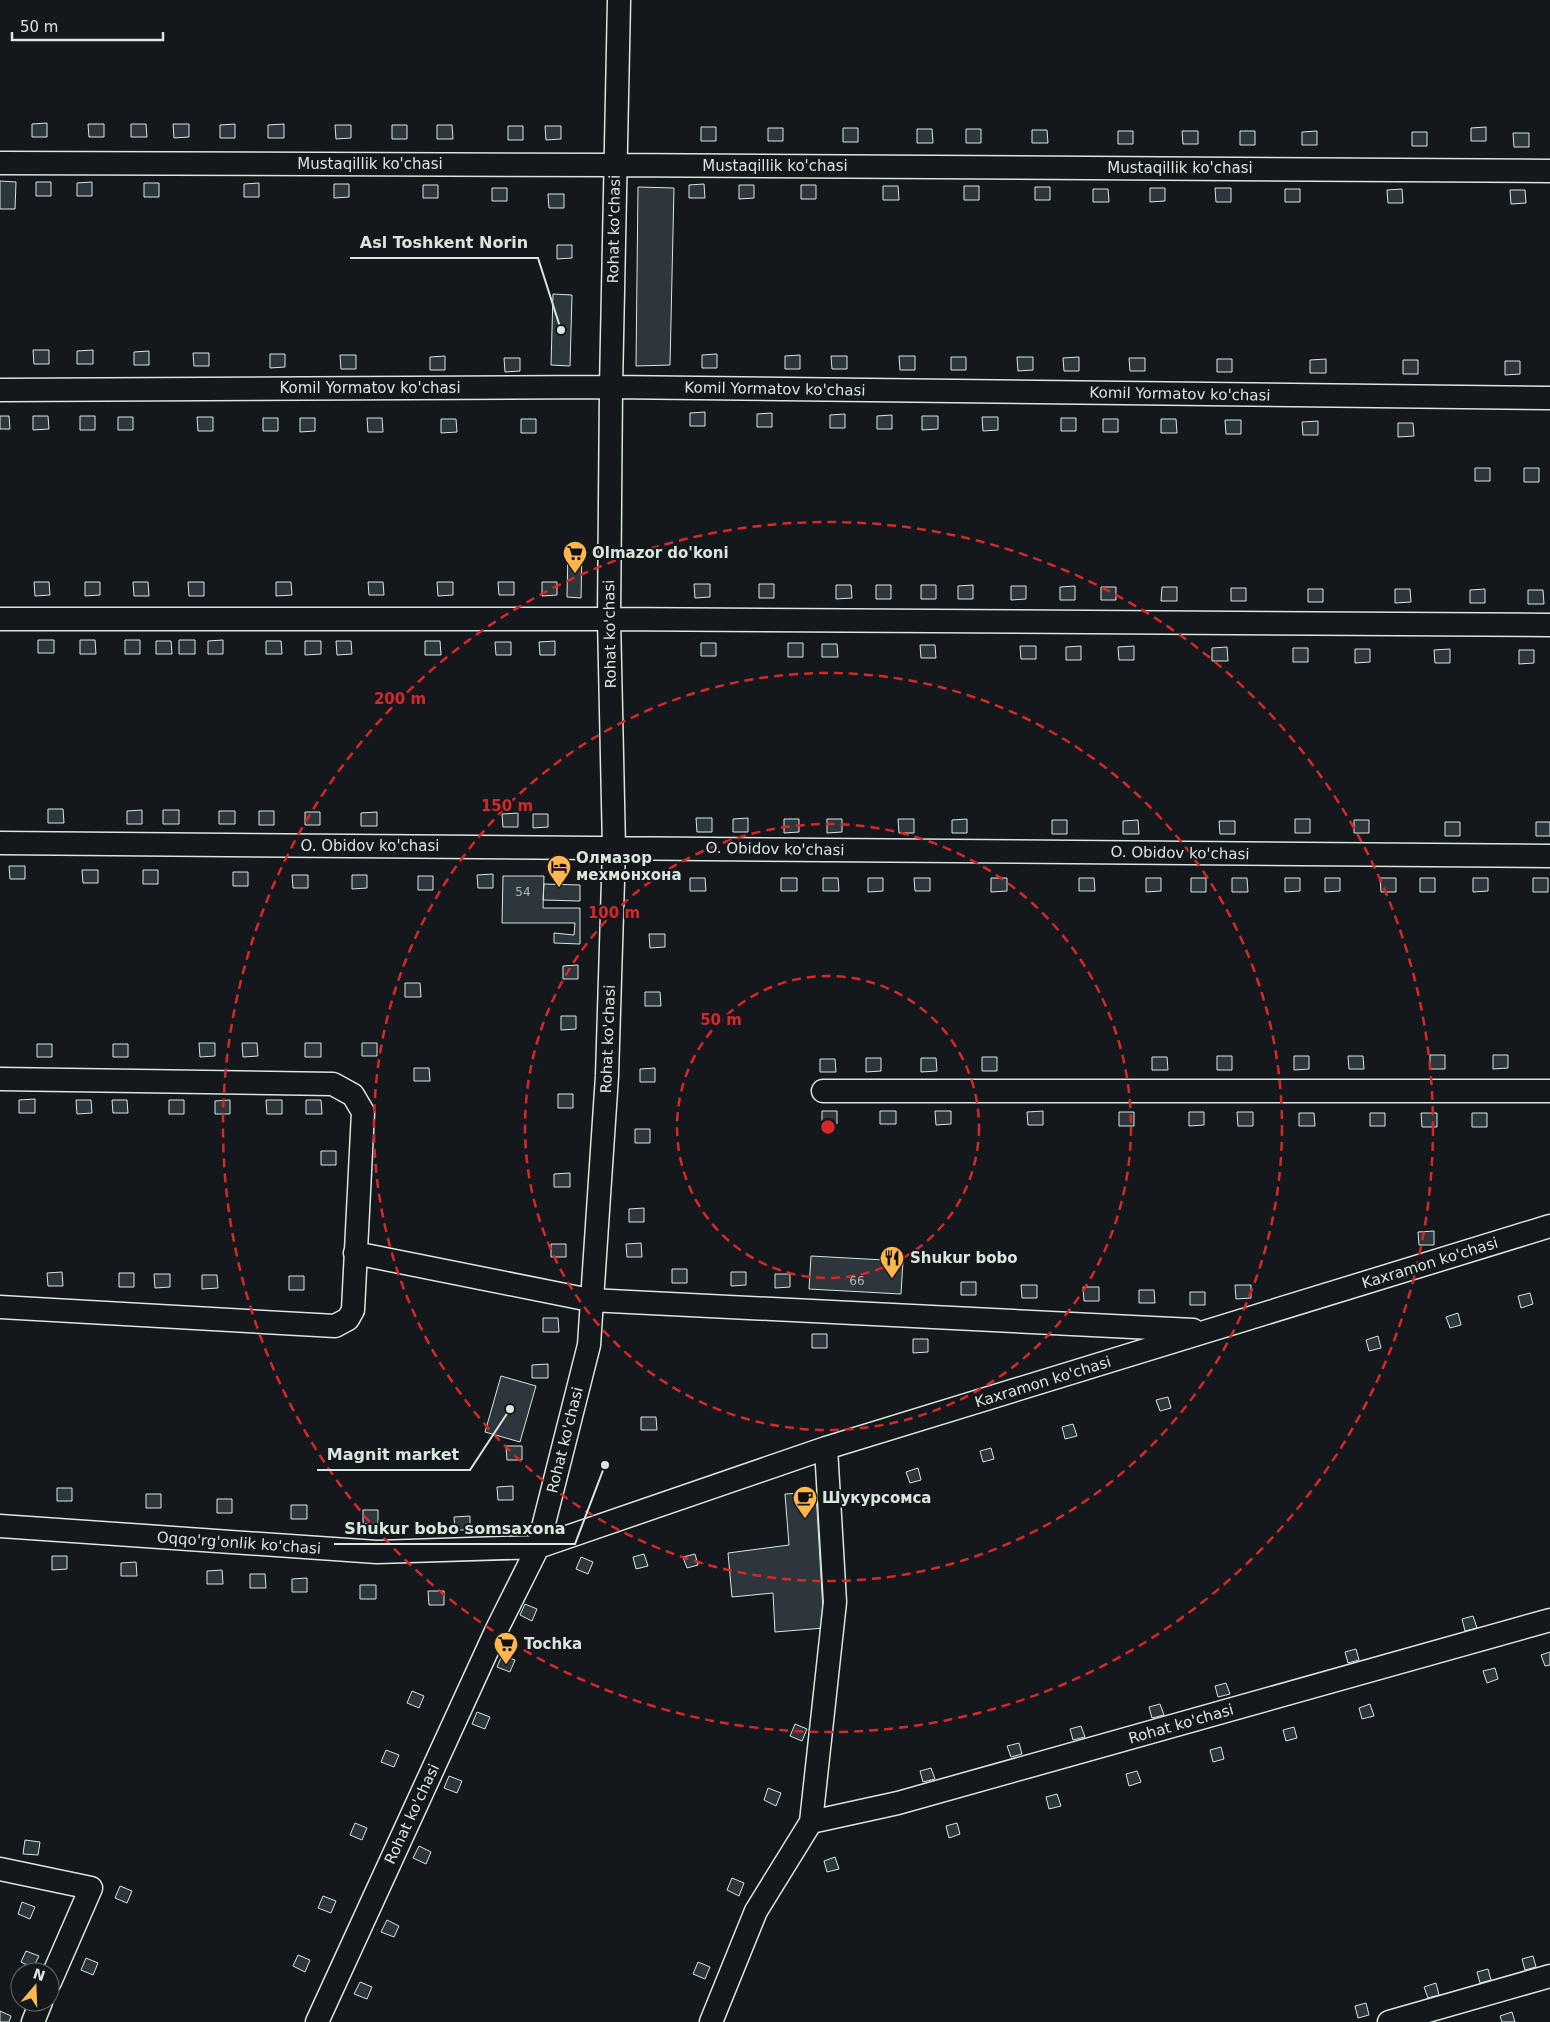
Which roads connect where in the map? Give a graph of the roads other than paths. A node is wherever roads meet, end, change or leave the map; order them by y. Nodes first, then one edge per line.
1 (619, 0) edge
2 (0, 164) edge
3 (616, 164) junction
4 (1550, 171) edge
5 (611, 388) junction
6 (0, 390) edge
7 (1550, 398) edge
8 (0, 619) edge
9 (609, 619) junction
10 (1550, 625) edge
11 (0, 843) edge
12 (614, 848) junction
13 (1550, 856) edge
14 (0, 1079) edge
15 (823, 1091) dead end
16 (1550, 1091) edge
17 (1550, 1226) edge
18 (355, 1252) junction
19 (590, 1300) junction
20 (0, 1307) edge
21 (1209, 1330) junction
22 (826, 1448) junction
23 (0, 1526) edge
24 (538, 1547) junction
25 (1550, 1620) edge
26 (811, 1822) junction
27 (0, 1869) edge
28 (59, 1962) edge
29 (1550, 1976) edge
30 (318, 2022) edge
31 (711, 2022) edge
32 (1389, 2022) edge

1 - 3 street, Rohat ko'chasi
2 - 3 street, Mustaqillik ko'chasi
3 - 4 street, Mustaqillik ko'chasi
3 - 5 street, Rohat ko'chasi
5 - 6 street, Komil Yormatov ko'chasi
5 - 7 street, Komil Yormatov ko'chasi
5 - 9 street, Rohat ko'chasi
8 - 9 street
9 - 10 street
9 - 12 street, Rohat ko'chasi
11 - 12 street, O. Obidov ko'chasi
12 - 13 street, O. Obidov ko'chasi
12 - 19 street, Rohat ko'chasi
14 - 18 street
15 - 16 street
17 - 21 street, Kaxramon ko'chasi
18 - 19 street
18 - 20 street
19 - 21 street
19 - 24 street, Rohat ko'chasi
21 - 22 street, Kaxramon ko'chasi
22 - 24 street, Kaxramon ko'chasi
22 - 26 street
23 - 24 street, Oqqo'rg'onlik ko'chasi
24 - 30 street, Rohat ko'chasi
25 - 26 street, Rohat ko'chasi
26 - 31 street
27 - 28 street
29 - 32 street

